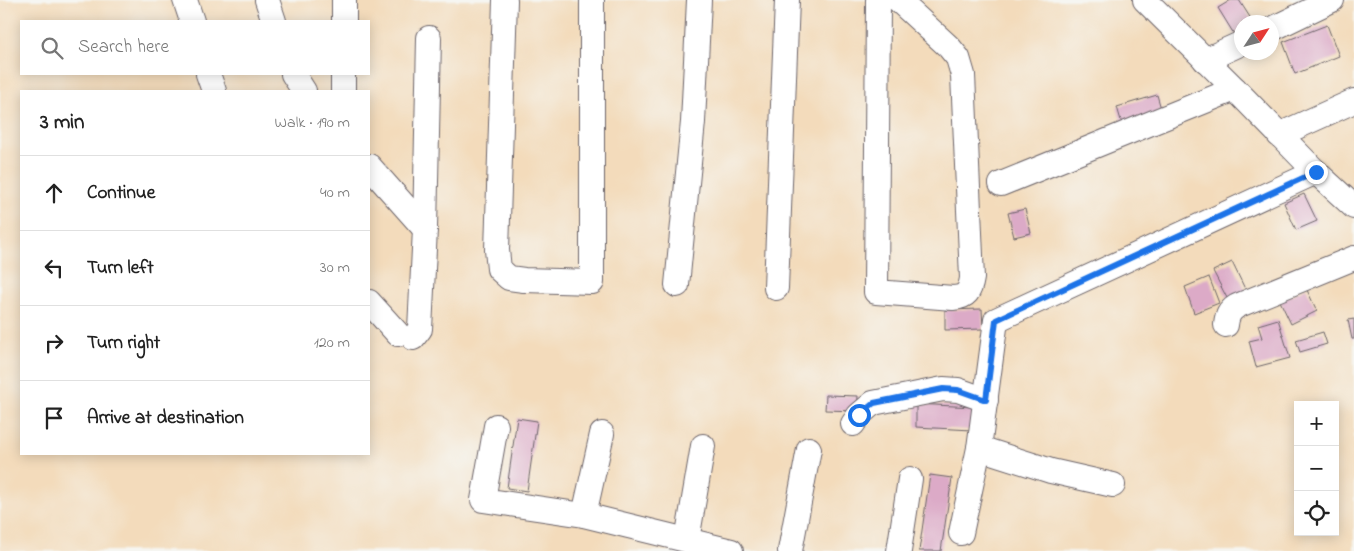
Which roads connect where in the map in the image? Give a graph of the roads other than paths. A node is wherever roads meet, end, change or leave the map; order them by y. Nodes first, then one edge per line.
1 (185, 0) edge
2 (267, 0) edge
3 (344, 0) edge
4 (506, 0) edge
5 (592, 0) edge
6 (699, 0) edge
7 (787, 0) edge
8 (878, 0) edge
9 (898, 0) edge
10 (1145, 0) edge
11 (1332, 0) edge
12 (192, 20) edge
13 (274, 20) edge
14 (344, 20) edge
15 (1279, 26) edge
16 (429, 38) dead end
17 (1234, 47) edge
18 (1205, 60) junction
19 (208, 75) edge
20 (294, 75) edge
21 (343, 75) edge
22 (1236, 89) junction
23 (214, 90) edge
24 (303, 90) edge
25 (343, 90) edge
26 (1354, 101) edge
27 (1279, 135) junction
28 (370, 167) edge
29 (1316, 172) junction
30 (1001, 184) dead end
31 (1354, 206) edge
32 (425, 229) junction
33 (1354, 258) edge
34 (677, 285) dead end
35 (776, 288) dead end
36 (370, 303) edge
37 (1226, 325) dead end
38 (986, 400) junction
39 (853, 424) dead end
40 (496, 426) dead end
41 (602, 434) dead end
42 (703, 446) dead end
43 (979, 448) junction
44 (809, 449) dead end
45 (910, 478) dead end
46 (1113, 485) dead end
47 (584, 514) junction
48 (960, 535) edge
49 (687, 540) junction
50 (731, 551) edge
51 (790, 551) edge
52 (899, 551) edge

1 - 12 street
2 - 13 street
3 - 14 street
4 - 5 street
6 - 34 street
7 - 35 street
8 - 9 street
10 - 18 street
11 - 15 street
16 - 32 street
17 - 18 street
18 - 22 street
19 - 23 street
20 - 24 street
21 - 25 street
22 - 27 street
22 - 30 street
26 - 27 street
27 - 29 street
28 - 32 street
29 - 31 street
29 - 38 street
32 - 36 street
33 - 37 street
38 - 39 street
38 - 43 street
40 - 47 street
41 - 47 street
42 - 49 street
43 - 46 street
43 - 48 street
44 - 51 street
45 - 52 street
47 - 49 street
49 - 50 street

